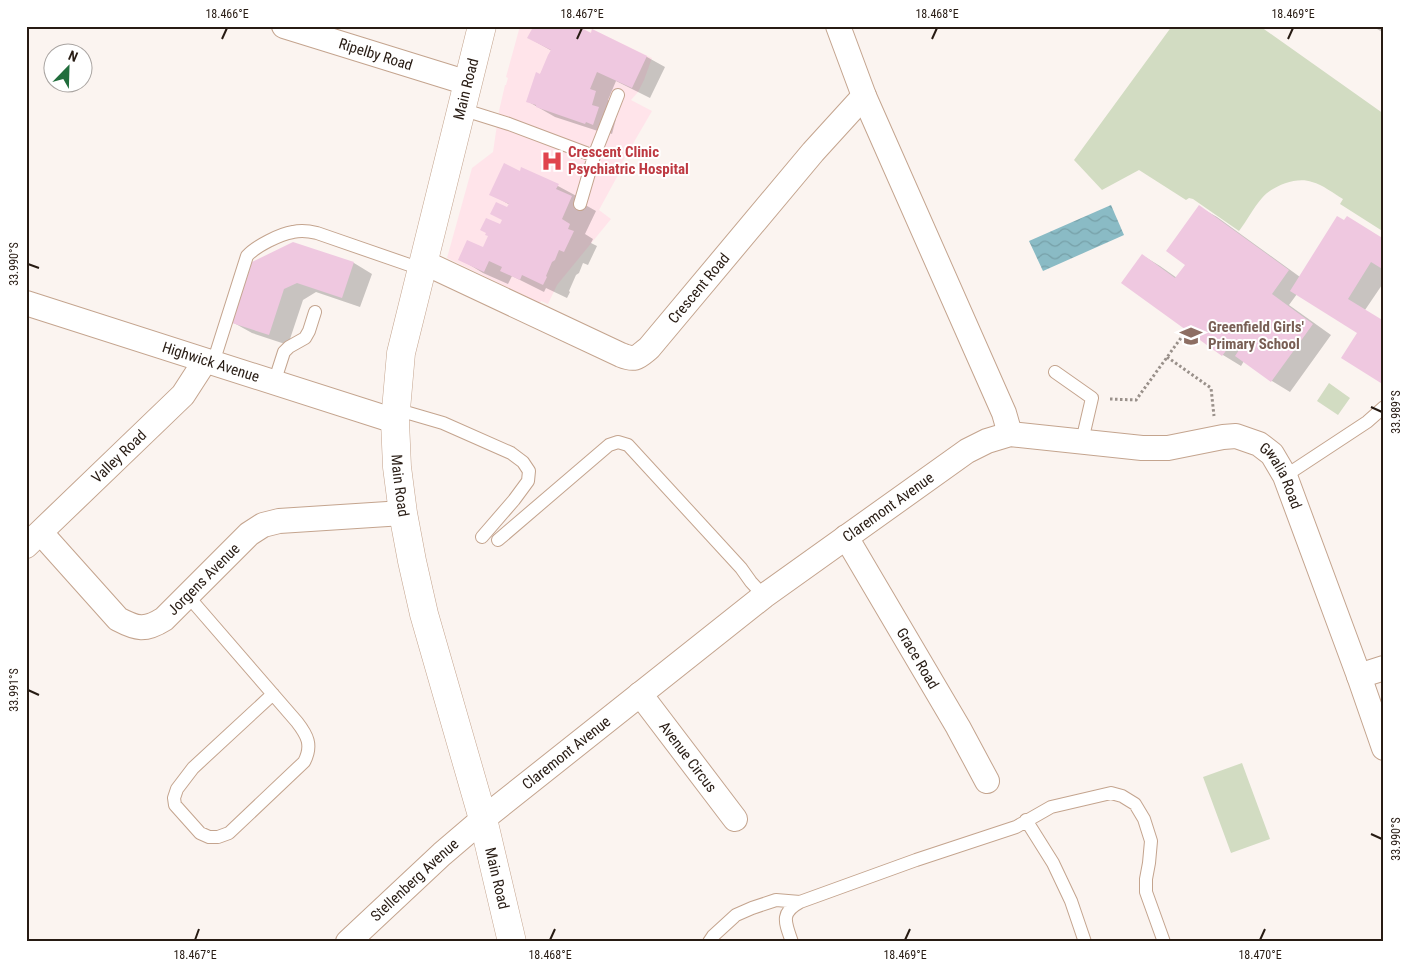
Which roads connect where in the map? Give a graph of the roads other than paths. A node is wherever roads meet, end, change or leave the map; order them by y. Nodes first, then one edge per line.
1 (284, 26) edge
2 (482, 26) edge
3 (838, 26) edge
4 (618, 95) dead end
5 (464, 96) junction
6 (864, 96) junction
7 (594, 156) junction
8 (580, 204) dead end
9 (422, 265) junction
10 (26, 303) edge
11 (315, 312) dead end
12 (209, 362) junction
13 (1055, 372) dead end
14 (274, 383) junction
15 (1384, 407) edge
16 (395, 415) junction
17 (1010, 434) junction
18 (1082, 441) junction
19 (1285, 476) junction
20 (403, 513) junction
21 (482, 537) dead end
22 (846, 537) junction
23 (34, 539) edge
24 (498, 540) dead end
25 (188, 595) junction
26 (764, 596) junction
27 (1384, 668) edge
28 (1359, 676) junction
29 (273, 694) junction
30 (640, 694) junction
31 (1384, 748) edge
32 (987, 781) dead end
33 (483, 818) junction
34 (735, 819) dead end
35 (1026, 820) junction
36 (800, 902) junction
37 (348, 942) edge
38 (512, 942) edge
39 (709, 942) edge
40 (792, 942) edge
41 (1085, 942) edge
42 (1164, 942) edge

1 - 5 street, Ripelby Road
2 - 5 main road, Main Road
3 - 6 street
4 - 7 lane
5 - 7 lane
5 - 9 main road, Main Road
6 - 9 street, Crescent Road
6 - 17 street
7 - 8 lane
9 - 12 lane
9 - 16 main road, Main Road
10 - 12 street, Highwick Avenue
11 - 14 lane
12 - 14 street, Highwick Avenue
12 - 23 street, Valley Road
13 - 18 lane
14 - 16 street, Highwick Avenue
15 - 19 lane
16 - 20 main road, Main Road
16 - 21 lane
17 - 18 street, Gwalia Road
17 - 22 street, Claremont Avenue
18 - 19 street, Gwalia Road
19 - 28 street, Gwalia Road
20 - 25 street, Jorgens Avenue
20 - 33 main road, Main Road
22 - 26 street, Claremont Avenue
22 - 32 street, Grace Road
23 - 25 street, Jorgens Avenue
24 - 26 lane
25 - 29 lane
26 - 30 street, Claremont Avenue
27 - 28 street
28 - 31 street, Gwalia Road
29 - 29 lane
30 - 33 street, Claremont Avenue
30 - 34 street, Avenue Circus
33 - 37 street, Stellenberg Avenue
33 - 38 main road, Main Road
35 - 36 lane
35 - 41 lane
35 - 42 lane
36 - 39 lane
36 - 40 lane

